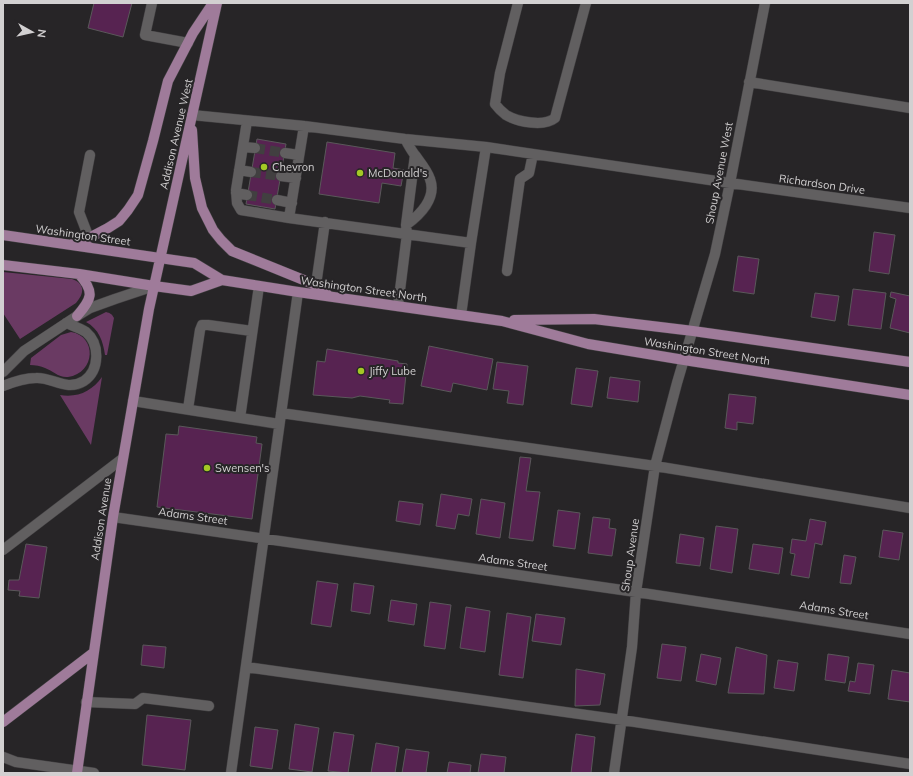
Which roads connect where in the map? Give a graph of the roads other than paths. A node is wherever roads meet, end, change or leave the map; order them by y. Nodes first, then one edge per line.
1 (152, 3) edge
2 (213, 3) edge
3 (217, 3) edge
4 (518, 3) edge
5 (586, 3) edge
6 (765, 3) edge
7 (188, 43) junction
8 (749, 82) junction
9 (910, 108) edge
10 (192, 117) junction
11 (247, 121) junction
12 (304, 126) junction
13 (404, 139) junction
14 (486, 146) junction
15 (243, 147) junction
16 (255, 148) tunnel mouth
17 (285, 153) tunnel mouth
18 (533, 154) junction
19 (90, 155) dead end
20 (299, 155) junction
21 (415, 155) junction
22 (239, 170) junction
23 (252, 172) tunnel mouth
24 (281, 176) tunnel mouth
25 (296, 178) junction
26 (730, 183) junction
27 (236, 193) junction
28 (247, 195) tunnel mouth
29 (277, 200) tunnel mouth
30 (292, 203) junction
31 (910, 208) edge
32 (289, 218) junction
33 (325, 222) junction
34 (407, 230) junction
35 (3, 235) edge
36 (89, 238) junction
37 (471, 243) junction
38 (70, 245) junction
39 (160, 257) junction
40 (3, 265) edge
41 (157, 271) joint
42 (507, 271) dead end
43 (79, 274) junction
44 (222, 280) junction
45 (316, 285) junction
46 (154, 286) junction
47 (259, 286) junction
48 (298, 292) junction
49 (328, 295) junction
50 (398, 306) junction
51 (461, 315) junction
52 (77, 316) junction
53 (502, 320) junction
54 (66, 323) junction
55 (252, 331) junction
56 (693, 331) junction
57 (688, 345) joint
58 (684, 360) junction
59 (910, 362) edge
60 (3, 372) edge
61 (3, 386) edge
62 (910, 395) edge
63 (132, 401) junction
64 (188, 409) junction
65 (281, 413) junction
66 (240, 418) junction
67 (279, 424) junction
68 (122, 459) junction
69 (655, 466) junction
70 (910, 508) edge
71 (113, 517) junction
72 (263, 538) junction
73 (3, 550) edge
74 (636, 592) junction
75 (910, 634) edge
76 (93, 653) junction
77 (246, 667) junction
78 (86, 702) junction
79 (209, 706) dead end
80 (622, 720) junction
81 (3, 722) edge
82 (3, 757) edge
83 (910, 764) edge
84 (77, 772) edge
85 (94, 773) edge
86 (231, 773) edge
87 (614, 773) edge

1 - 7 street
2 - 7 main road
3 - 10 main road, Addison Avenue West
4 - 5 street
6 - 8 street, Shoup Avenue West
7 - 36 main road
8 - 9 street
8 - 26 street, Shoup Avenue West
10 - 11 street, Richardson Drive
10 - 39 main road, Addison Avenue West
10 - 45 main road
11 - 12 street, Richardson Drive
11 - 15 street
12 - 13 street, Richardson Drive
12 - 20 street
13 - 14 street, Richardson Drive
13 - 21 street
14 - 18 street, Richardson Drive
14 - 37 street
15 - 16 street
15 - 22 street
17 - 20 street
18 - 26 street, Richardson Drive
18 - 42 street
19 - 36 street
20 - 25 street
21 - 34 street
21 - 34 street
22 - 23 street
22 - 27 street
24 - 25 street
25 - 30 street
26 - 31 street, Richardson Drive
26 - 56 street, Shoup Avenue West
27 - 28 street
27 - 32 street
29 - 30 street
30 - 32 street
32 - 33 street
33 - 34 street
33 - 45 street
34 - 37 street
34 - 50 street
35 - 38 main road, Washington Street
36 - 38 main road
37 - 51 street
38 - 39 main road, Washington Street
39 - 41 main road, Addison Avenue West
39 - 44 main road, Washington Street North
40 - 43 main road
41 - 46 main road, Addison Avenue
43 - 46 main road
43 - 52 main road
44 - 46 main road, Washington Street North
44 - 47 main road, Washington Street North
45 - 49 main road
46 - 52 street
46 - 63 main road, Addison Avenue
47 - 48 main road, Washington Street North
47 - 55 street
48 - 49 main road, Washington Street North
48 - 65 street
49 - 50 main road, Washington Street North
50 - 51 main road, Washington Street North
51 - 53 main road, Washington Street North
52 - 54 street
53 - 56 main road, Washington Street North
53 - 58 main road, Washington Street North
54 - 60 street
54 - 61 street
55 - 64 street
55 - 66 street
56 - 57 street, Shoup Avenue West
56 - 59 main road, Washington Street North
57 - 58 street, Shoup Avenue
58 - 62 main road, Washington Street North
58 - 69 street, Shoup Avenue
63 - 64 street
63 - 68 main road, Addison Avenue
64 - 66 street
65 - 67 street
65 - 69 street
66 - 67 street
67 - 72 street
68 - 71 main road, Addison Avenue
68 - 73 street
69 - 70 street
69 - 74 street, Shoup Avenue
71 - 72 street, Adams Street
71 - 76 main road, Addison Avenue
72 - 74 street, Adams Street
72 - 77 street
74 - 75 street, Adams Street
74 - 80 street, Shoup Avenue
76 - 78 main road, Addison Avenue
76 - 81 main road
77 - 80 street
77 - 86 street
78 - 79 street
78 - 84 main road, Addison Avenue
80 - 83 street
80 - 87 street, Shoup Avenue
82 - 84 street
84 - 85 street

